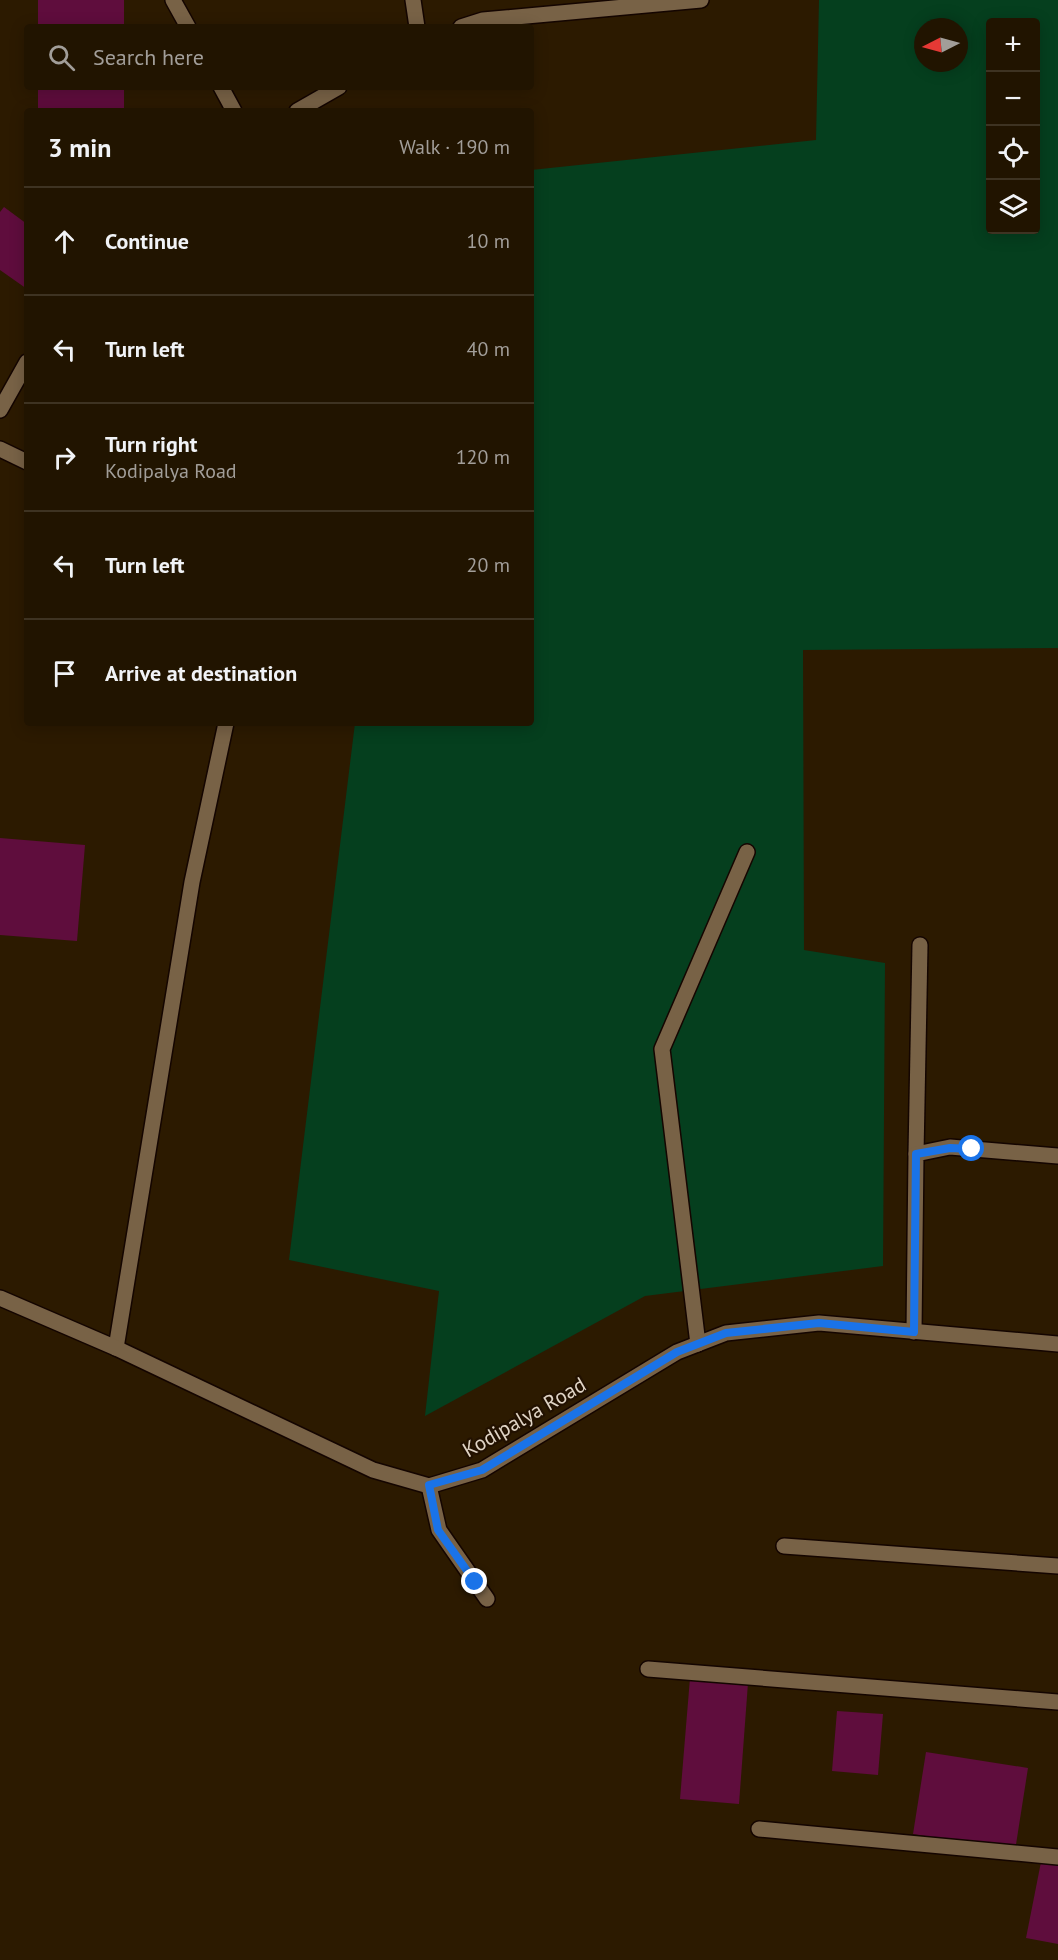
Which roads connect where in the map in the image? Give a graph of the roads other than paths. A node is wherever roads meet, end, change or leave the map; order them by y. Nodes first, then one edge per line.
1 (173, 0) edge
2 (413, 0) edge
3 (701, 0) edge
4 (661, 2) edge
5 (186, 24) edge
6 (417, 24) edge
7 (470, 24) edge
8 (222, 90) edge
9 (334, 90) edge
10 (232, 108) edge
11 (302, 108) edge
12 (24, 367) edge
13 (0, 410) edge
14 (0, 449) edge
15 (24, 461) edge
16 (225, 726) edge
17 (747, 852) dead end
18 (920, 945) dead end
19 (916, 1154) junction
20 (1058, 1156) edge
21 (0, 1298) edge
22 (914, 1332) junction
23 (698, 1344) junction
24 (1058, 1344) edge
25 (116, 1348) junction
26 (429, 1485) junction
27 (784, 1546) dead end
28 (1058, 1566) edge
29 (487, 1599) dead end
30 (648, 1669) dead end
31 (1058, 1702) edge
32 (759, 1829) dead end
33 (1058, 1857) edge

1 - 5 street
2 - 6 street
3 - 4 street
4 - 7 street
8 - 10 street
9 - 11 street
12 - 13 street
14 - 15 street
16 - 25 street
17 - 23 street
18 - 19 street
19 - 20 street
19 - 22 street
21 - 25 street
22 - 23 street, Kodipalya Road
22 - 24 street, Kodipalya Road
23 - 26 street, Kodipalya Road
25 - 26 street
26 - 29 street
27 - 28 street
30 - 31 street
32 - 33 street

